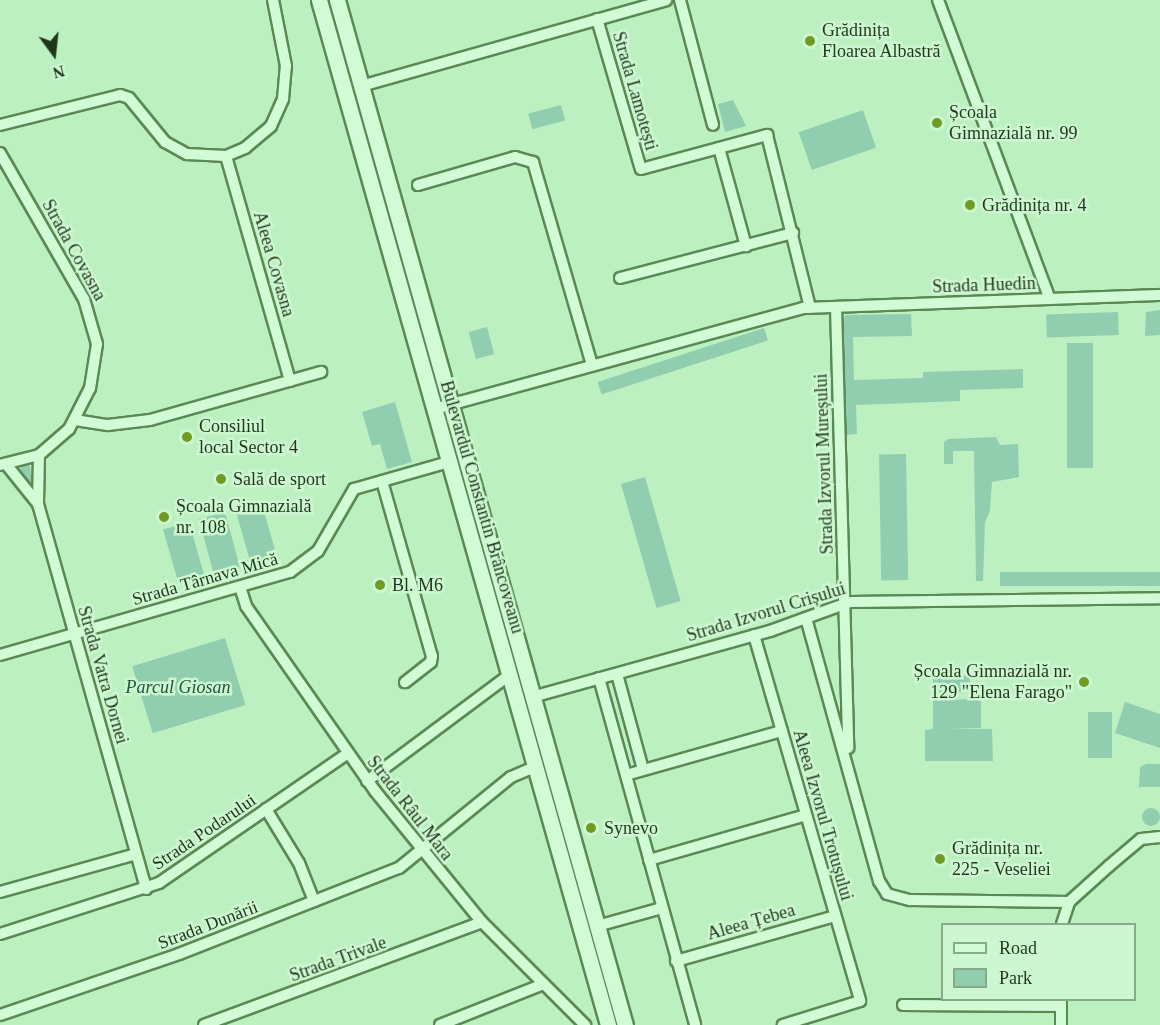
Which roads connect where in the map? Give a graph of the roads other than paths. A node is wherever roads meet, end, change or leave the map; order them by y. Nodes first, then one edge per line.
1 (273, 0) edge
2 (319, 0) edge
3 (337, 0) edge
4 (664, 0) edge
5 (680, 0) edge
6 (938, 0) edge
7 (597, 20) junction
8 (361, 86) junction
9 (0, 124) edge
10 (713, 125) dead end
11 (719, 148) junction
12 (0, 153) edge
13 (226, 156) junction
14 (418, 184) dead end
15 (794, 233) junction
16 (746, 246) junction
17 (620, 278) dead end
18 (1160, 295) edge
19 (1050, 299) junction
20 (836, 307) junction
21 (810, 308) junction
22 (592, 365) junction
23 (321, 372) dead end
24 (290, 381) junction
25 (450, 404) junction
26 (434, 409) junction
27 (75, 420) junction
28 (39, 455) junction
29 (449, 462) junction
30 (3, 464) edge
31 (381, 482) junction
32 (38, 504) junction
33 (240, 587) junction
34 (1160, 598) edge
35 (844, 604) junction
36 (806, 618) junction
37 (74, 633) junction
38 (754, 635) junction
39 (0, 655) edge
40 (617, 674) junction
41 (509, 675) junction
42 (599, 678) junction
43 (405, 682) dead end
44 (532, 697) junction
45 (782, 731) junction
46 (347, 754) junction
47 (849, 764) junction
48 (535, 767) junction
49 (643, 770) junction
50 (626, 775) junction
51 (367, 781) junction
52 (266, 809) junction
53 (806, 815) junction
54 (1160, 837) edge
55 (422, 851) junction
56 (136, 854) junction
57 (649, 860) junction
58 (146, 889) junction
59 (0, 891) edge
60 (314, 901) junction
61 (1069, 902) junction
62 (662, 908) junction
63 (835, 916) junction
64 (482, 922) junction
65 (1062, 923) edge
66 (597, 926) junction
67 (0, 934) edge
68 (676, 961) junction
69 (541, 985) junction
70 (1061, 1003) edge
71 (903, 1005) dead end
72 (0, 1015) edge
73 (216, 1023) edge
74 (204, 1025) edge
75 (440, 1025) edge
76 (585, 1025) edge
77 (608, 1025) edge
78 (626, 1025) edge
79 (694, 1025) edge
80 (783, 1025) edge
81 (1061, 1025) edge

1 - 13 street
2 - 26 main road, Bulevardul Constantin Brâncoveanu
3 - 8 main road, Bulevardul Constantin Brâncoveanu
4 - 7 street, Strada Lamotești
5 - 10 street
6 - 19 street
7 - 8 street, Strada Lamotești
7 - 11 street, Strada Lamotești
8 - 25 main road, Bulevardul Constantin Brâncoveanu
9 - 13 street
11 - 15 street
11 - 16 street
12 - 27 street, Strada Covasna
13 - 24 street, Aleea Covasna
14 - 22 street
15 - 16 street
15 - 21 street
16 - 17 street
18 - 19 street, Strada Huedin
19 - 20 street, Strada Huedin
20 - 21 street, Strada Huedin
20 - 35 street, Strada Izvorul Mureșului
21 - 22 street, Strada Huedin
22 - 25 street, Strada Huedin
23 - 24 street
24 - 27 street
25 - 26 street, Strada Huedin
25 - 44 main road, Bulevardul Constantin Brâncoveanu
26 - 29 main road, Bulevardul Constantin Brâncoveanu
27 - 28 street, Strada Covasna
28 - 30 street, Strada Covasna
28 - 32 street, Strada Vatra Dornei
29 - 31 street, Strada Târnava Mică
29 - 41 main road, Bulevardul Constantin Brâncoveanu
30 - 32 street, Strada Vatra Dornei
31 - 33 street, Strada Târnava Mică
31 - 43 street
32 - 37 street, Strada Vatra Dornei
33 - 37 street, Strada Târnava Mică
33 - 46 street, Strada Râul Mara
34 - 35 street, Strada Izvorul Crișului
35 - 36 street, Strada Izvorul Crișului
35 - 47 street, Strada Izvorul Mureșului
36 - 38 street, Strada Izvorul Crișului
36 - 47 street, Strada Izvorul Mureșului
37 - 39 street, Strada Târnava Mică
37 - 56 street, Strada Vatra Dornei
38 - 40 street, Strada Izvorul Crișului
38 - 45 street, Aleea Izvorul Trotușului
40 - 42 street, Strada Izvorul Crișului
40 - 49 street
41 - 48 main road, Bulevardul Constantin Brâncoveanu
41 - 51 street
42 - 44 street, Strada Izvorul Crișului
42 - 50 street
44 - 66 main road, Bulevardul Constantin Brâncoveanu
45 - 49 street
45 - 53 street, Aleea Izvorul Trotușului
46 - 51 street, Strada Râul Mara
46 - 52 street, Strada Podarului
47 - 61 street, Strada Izvorul Mureșului
48 - 55 street, Strada Dunării
48 - 77 main road, Bulevardul Constantin Brâncoveanu
49 - 50 street
50 - 57 street
51 - 55 street, Strada Râul Mara
52 - 58 street, Strada Podarului
52 - 60 street
53 - 57 street
53 - 63 street, Aleea Izvorul Trotușului
54 - 61 street
55 - 60 street, Strada Dunării
55 - 64 street, Strada Râul Mara
56 - 58 street, Strada Vatra Dornei
56 - 59 street
57 - 62 street
58 - 67 street, Strada Podarului
60 - 72 street, Strada Dunării
61 - 65 street
62 - 66 street
62 - 68 street
63 - 68 street, Aleea Țebea
63 - 80 street, Aleea Izvorul Trotușului
64 - 69 street, Strada Râul Mara
64 - 73 street, Strada Trivale
66 - 78 main road, Bulevardul Constantin Brâncoveanu
68 - 79 street
69 - 75 street
69 - 76 street, Strada Râul Mara
70 - 71 street
70 - 81 street
73 - 74 street, Strada Trivale

